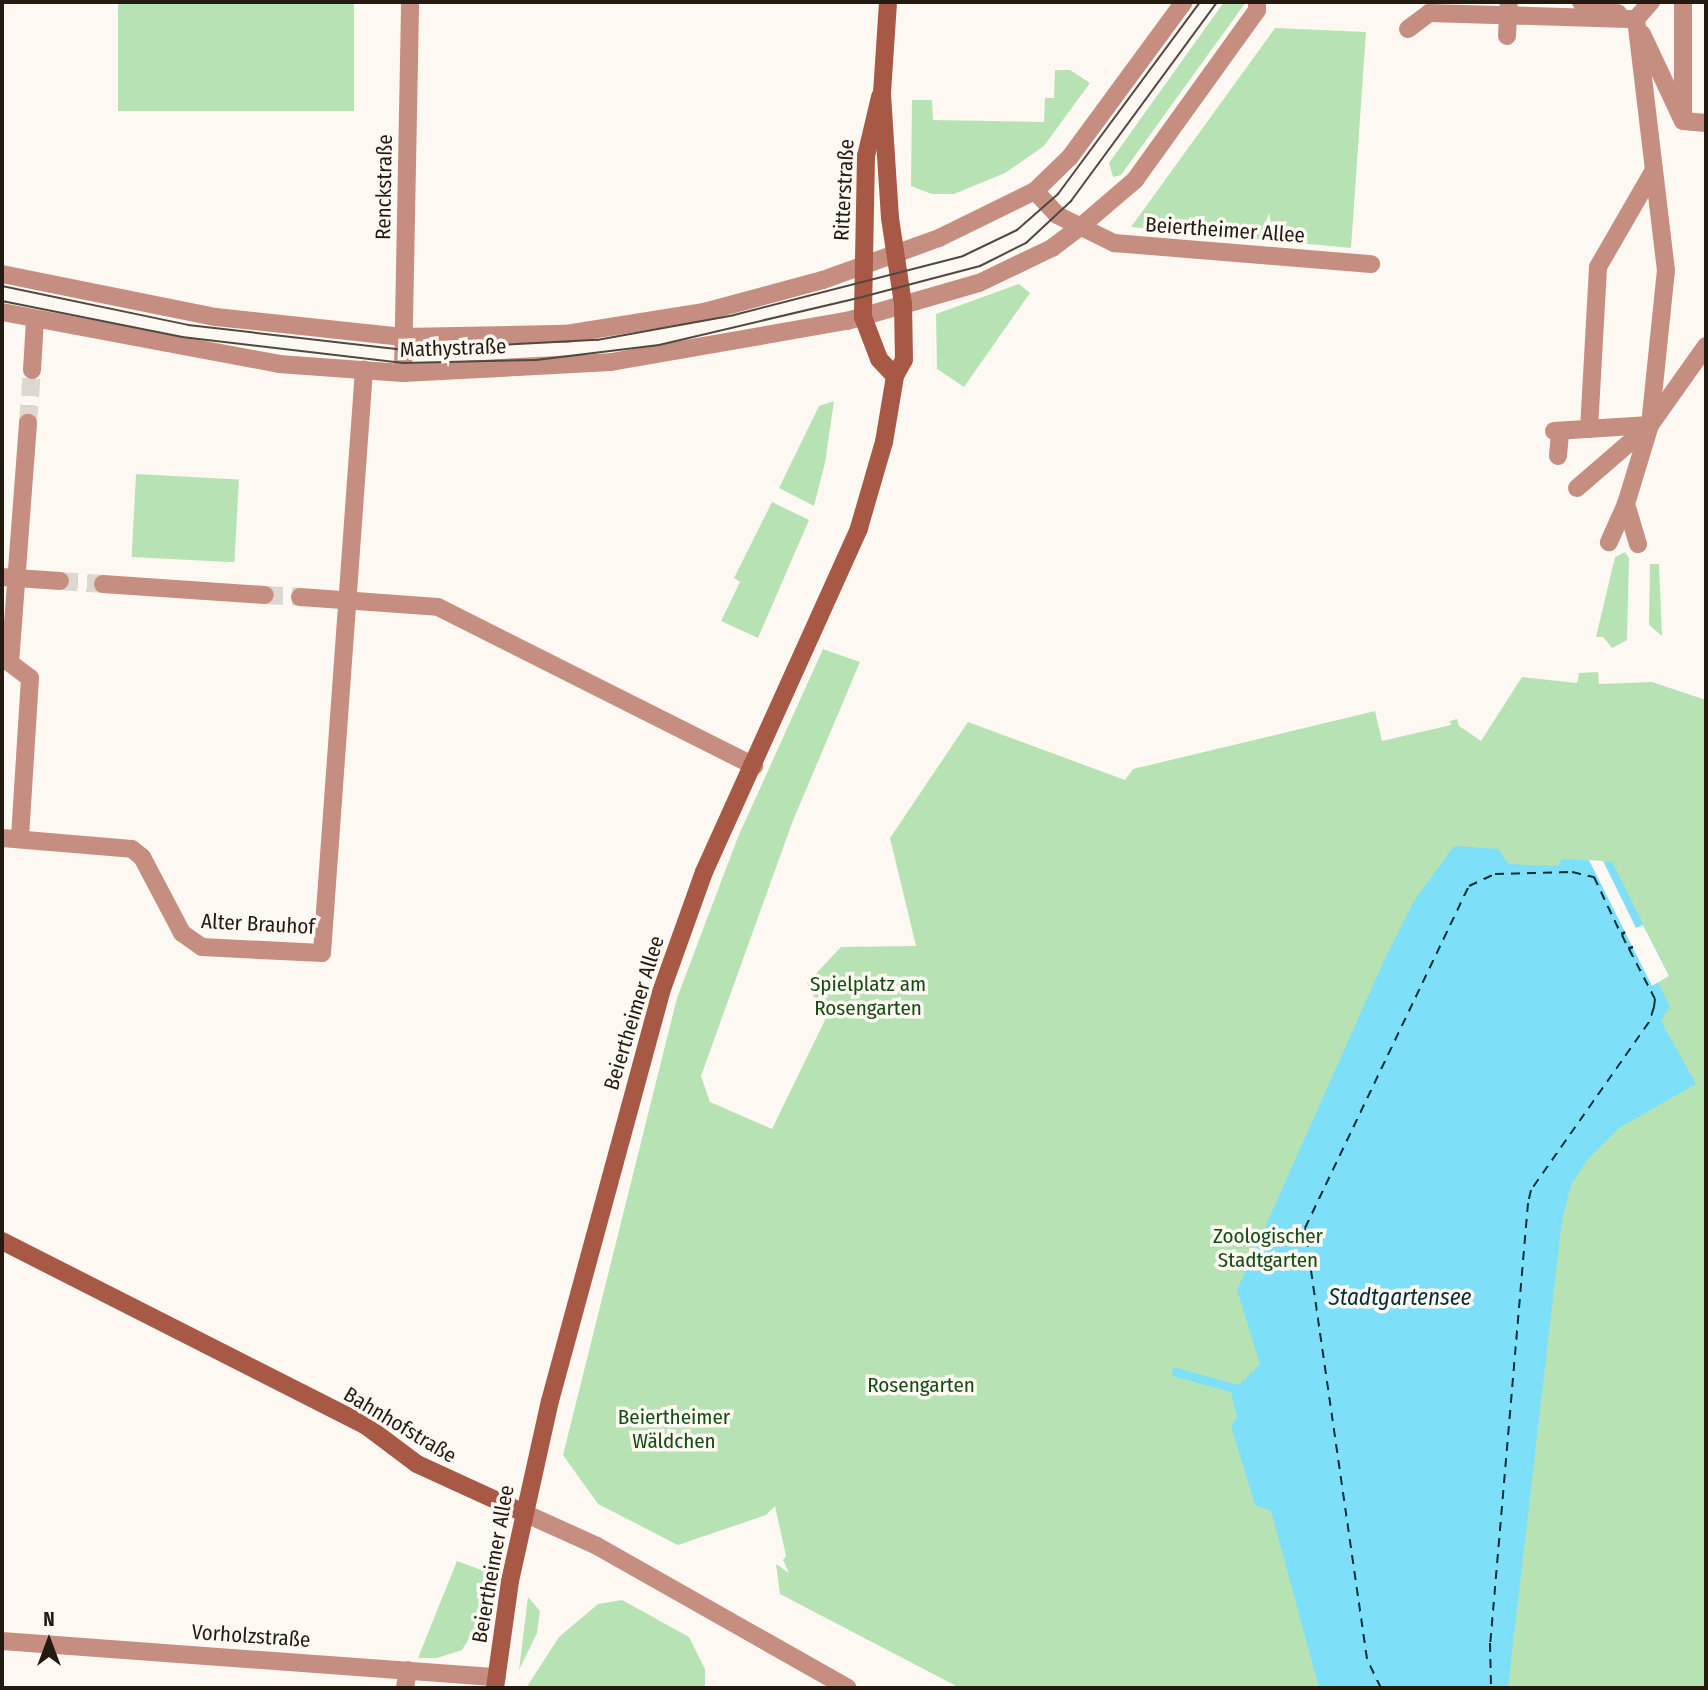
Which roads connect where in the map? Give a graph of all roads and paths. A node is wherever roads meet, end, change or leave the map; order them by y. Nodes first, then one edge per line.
1 (410, 2) edge
2 (888, 2) edge
3 (1184, 2) edge
4 (1257, 2) edge
5 (1581, 2) edge
6 (1651, 2) edge
7 (1683, 2) edge
8 (1429, 7) edge
9 (1509, 9) edge
10 (1636, 19) junction
11 (1408, 29) dead end
12 (1507, 36) dead end
13 (882, 93) junction
14 (1683, 121) junction
15 (1706, 123) edge
16 (1654, 170) junction
17 (1035, 191) junction
18 (1079, 228) junction
19 (879, 258) junction
20 (1371, 264) dead end
21 (2, 274) edge
22 (900, 280) joint
23 (904, 304) junction
24 (2, 312) edge
25 (863, 317) junction
26 (35, 319) junction
27 (403, 337) junction
28 (1706, 346) edge
29 (32, 370) tunnel mouth
30 (364, 370) junction
31 (403, 373) junction
32 (895, 376) junction
33 (28, 423) tunnel mouth
34 (1650, 425) junction
35 (1588, 429) junction
36 (1558, 456) dead end
37 (1577, 488) dead end
38 (1626, 504) junction
39 (1609, 542) dead end
40 (1639, 544) dead end
41 (9, 577) edge
42 (60, 581) tunnel mouth
43 (103, 584) tunnel mouth
44 (265, 595) tunnel mouth
45 (300, 597) tunnel mouth
46 (348, 600) junction
47 (6, 666) edge
48 (754, 766) junction
49 (2, 838) edge
50 (20, 839) junction
51 (2, 1241) edge
52 (524, 1513) junction
53 (2, 1641) edge
54 (408, 1670) junction
55 (496, 1683) edge
56 (405, 1688) edge
57 (848, 1688) edge

1 - 27 street, Renckstraße
2 - 13 street, Ritterstraße
3 - 17 street
4 - 18 street, Beiertheimer Allee
5 - 10 street
6 - 10 street
7 - 14 street
8 - 9 street
8 - 11 street
9 - 10 street
9 - 12 street
10 - 14 street
10 - 16 street
13 - 19 street, Ritterstraße
13 - 19 street, Ritterstraße
14 - 15 street
16 - 34 street
16 - 35 street
17 - 18 street, Beiertheimer Allee
17 - 19 street
18 - 20 street, Beiertheimer Allee
18 - 23 street, Beiertheimer Allee
19 - 22 street, Ritterstraße
19 - 25 street, Ritterstraße
19 - 27 street, Mathystraße
21 - 27 street, Mathystraße
22 - 23 street, Beiertheimer Allee
23 - 25 street, Mathystraße
23 - 32 street, Beiertheimer Allee
24 - 26 street, Mathystraße
25 - 31 street, Mathystraße
25 - 32 street
26 - 29 street
26 - 30 street, Mathystraße
27 - 31 street, Renckstraße
28 - 34 street
30 - 31 street, Mathystraße
30 - 46 street, Alter Brauhof
32 - 48 street, Beiertheimer Allee
33 - 41 street
34 - 35 street
34 - 37 street
34 - 38 street
35 - 36 street
38 - 39 street
38 - 40 street
41 - 42 street
41 - 47 street
43 - 44 street
45 - 46 street
46 - 48 street
46 - 50 street, Alter Brauhof
47 - 50 street
48 - 52 street, Beiertheimer Allee
49 - 50 street, Alter Brauhof
51 - 52 street, Bahnhofstraße
52 - 55 street, Beiertheimer Allee
52 - 57 street, Bahnhofstraße
53 - 54 street, Vorholzstraße
54 - 55 street, Vorholzstraße
54 - 56 street

